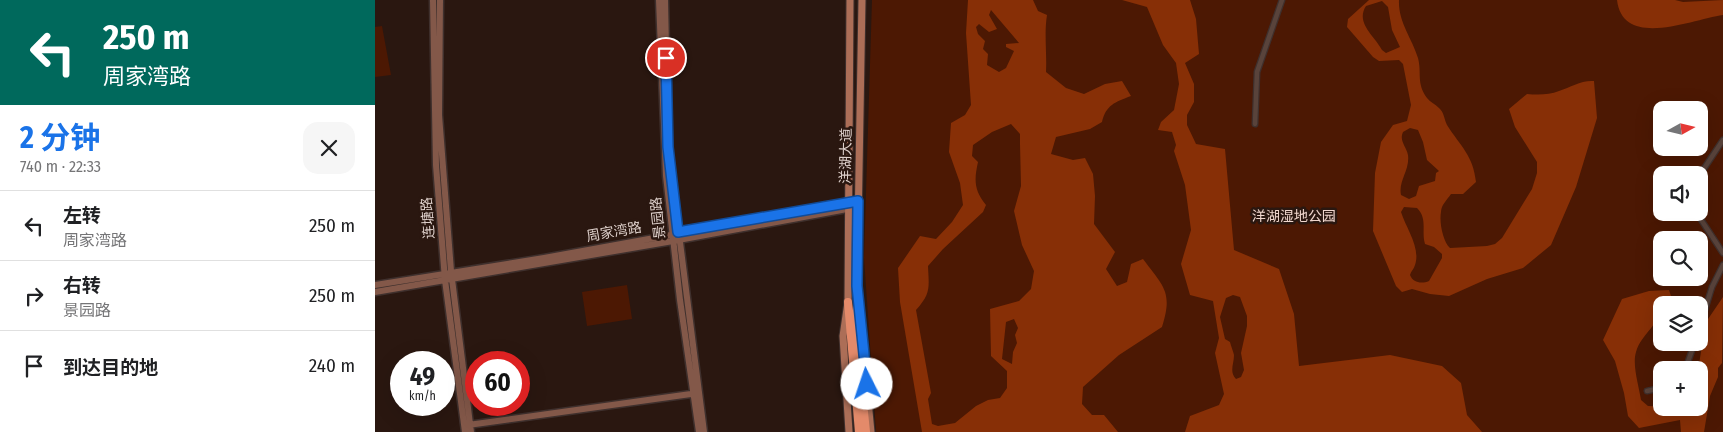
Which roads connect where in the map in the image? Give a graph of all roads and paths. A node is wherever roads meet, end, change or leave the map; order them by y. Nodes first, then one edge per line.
1 (433, 0) edge
2 (440, 0) edge
3 (659, 0) edge
4 (665, 0) edge
5 (850, 0) edge
6 (862, 0) edge
7 (1282, 0) edge
8 (1255, 124) dead end
9 (1723, 140) edge
10 (1706, 166) edge
11 (858, 204) junction
12 (849, 206) junction
13 (1702, 221) edge
14 (676, 237) junction
15 (1723, 253) edge
16 (1723, 266) edge
17 (448, 276) junction
18 (375, 285) edge
19 (375, 292) edge
20 (857, 300) junction
21 (1708, 300) edge
22 (848, 302) junction
23 (856, 377) junction
24 (1653, 390) edge
25 (1647, 391) dead end
26 (697, 395) junction
27 (468, 429) edge
28 (699, 432) edge
29 (704, 432) edge
30 (849, 432) edge
31 (859, 432) edge
32 (866, 432) edge
33 (871, 432) edge

1 - 17 main road, 连塘路
2 - 17 main road, 连塘路
3 - 14 main road, 景园路
4 - 14 main road, 景园路
5 - 12 main road, 洋湖大道
6 - 11 main road, 洋湖大道
7 - 8 street
9 - 10 street
11 - 12 main road, 周家湾路
11 - 20 main road, 洋湖大道
12 - 14 main road, 周家湾路
12 - 22 main road, 洋湖大道
13 - 15 street
14 - 17 main road, 周家湾路
14 - 26 main road, 景园路
16 - 21 street
17 - 18 main road, 周家湾路
17 - 19 main road, 周家湾路
17 - 27 main road, 连塘路
20 - 23 highway
20 - 33 main road, 洋湖大道
22 - 23 highway
22 - 30 main road, 洋湖大道
23 - 31 highway
23 - 32 highway
24 - 25 street
26 - 27 main road
26 - 28 main road, 景园路
26 - 29 main road, 景园路

